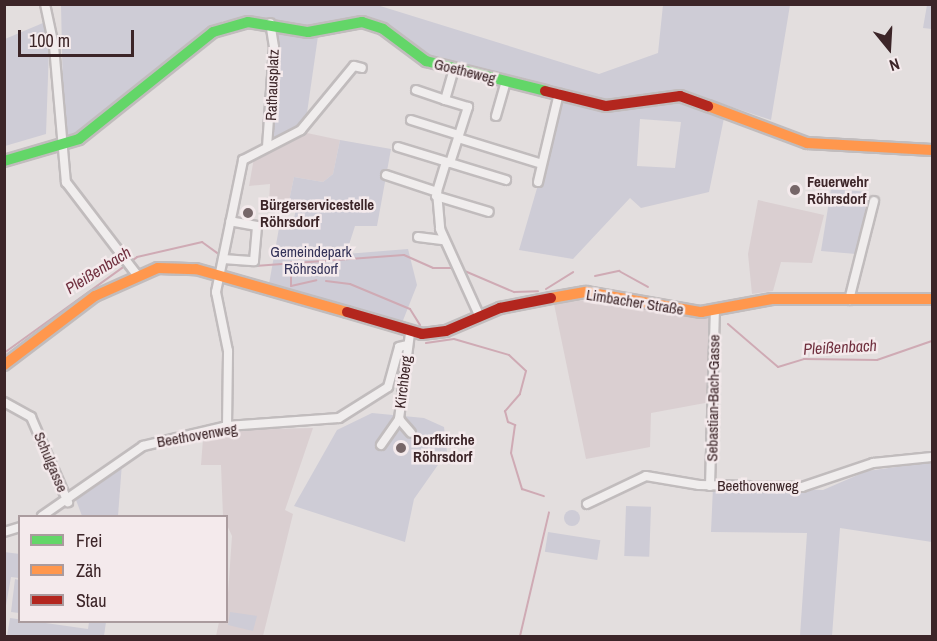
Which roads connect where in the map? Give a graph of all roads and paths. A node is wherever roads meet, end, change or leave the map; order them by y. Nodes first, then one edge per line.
1 (45, 4) edge
2 (270, 23) junction
3 (362, 68) dead end
4 (454, 68) junction
5 (506, 81) junction
6 (416, 90) dead end
7 (559, 93) junction
8 (445, 100) junction
9 (496, 116) dead end
10 (411, 120) dead end
11 (459, 136) junction
12 (59, 144) junction
13 (267, 147) junction
14 (398, 147) dead end
15 (933, 150) edge
16 (4, 161) edge
17 (539, 162) junction
18 (448, 163) junction
19 (386, 175) dead end
20 (506, 180) dead end
21 (537, 182) dead end
22 (437, 194) junction
23 (874, 201) dead end
24 (489, 212) dead end
25 (230, 221) junction
26 (418, 237) dead end
27 (444, 240) junction
28 (223, 259) junction
29 (135, 272) junction
30 (220, 276) junction
31 (933, 299) edge
32 (849, 300) junction
33 (715, 311) junction
34 (479, 315) junction
35 (410, 333) junction
36 (407, 345) junction
37 (4, 365) edge
38 (4, 402) edge
39 (339, 418) joint
40 (399, 418) junction
41 (228, 426) junction
42 (411, 434) dead end
43 (381, 445) dead end
44 (933, 457) edge
45 (710, 486) junction
46 (68, 502) junction
47 (587, 504) dead end
48 (44, 515) edge

1 - 12 street
2 - 4 street, Goetheweg
2 - 12 street, Goetheweg
2 - 13 street, Rathausplatz
3 - 13 street, Rathausplatz
4 - 5 street, Goetheweg
4 - 8 street
5 - 7 street, Goetheweg
5 - 9 street
6 - 8 street
7 - 15 street, Goetheweg
7 - 17 street
8 - 11 street
10 - 11 street
11 - 17 street
11 - 18 street
12 - 16 street, Goetheweg
12 - 29 street
13 - 25 street, Rathausplatz
14 - 18 street
17 - 21 street
18 - 20 street
18 - 22 street
19 - 22 street
22 - 24 street
22 - 27 street
23 - 32 street
25 - 28 street, Rathausplatz
25 - 28 street
26 - 27 street
27 - 34 street
28 - 30 street, Rathausplatz
29 - 30 street, Limbacher Straße
29 - 37 street, Limbacher Straße
30 - 35 street, Limbacher Straße
30 - 41 street, Rathausplatz
31 - 32 street, Limbacher Straße
32 - 33 street, Limbacher Straße
33 - 34 street, Limbacher Straße
33 - 45 street, Sebastian-Bach-Gasse
34 - 35 street, Limbacher Straße
35 - 36 street, Kirchberg
36 - 39 street, Kirchberg
36 - 40 street, Kirchberg
38 - 46 street, Schulgasse
39 - 41 street, Beethovenweg
40 - 42 street, Kirchberg
40 - 43 street, Kirchberg
41 - 46 street, Beethovenweg
44 - 45 street, Beethovenweg
45 - 47 street, Beethovenweg
46 - 48 street, Beethovenweg

